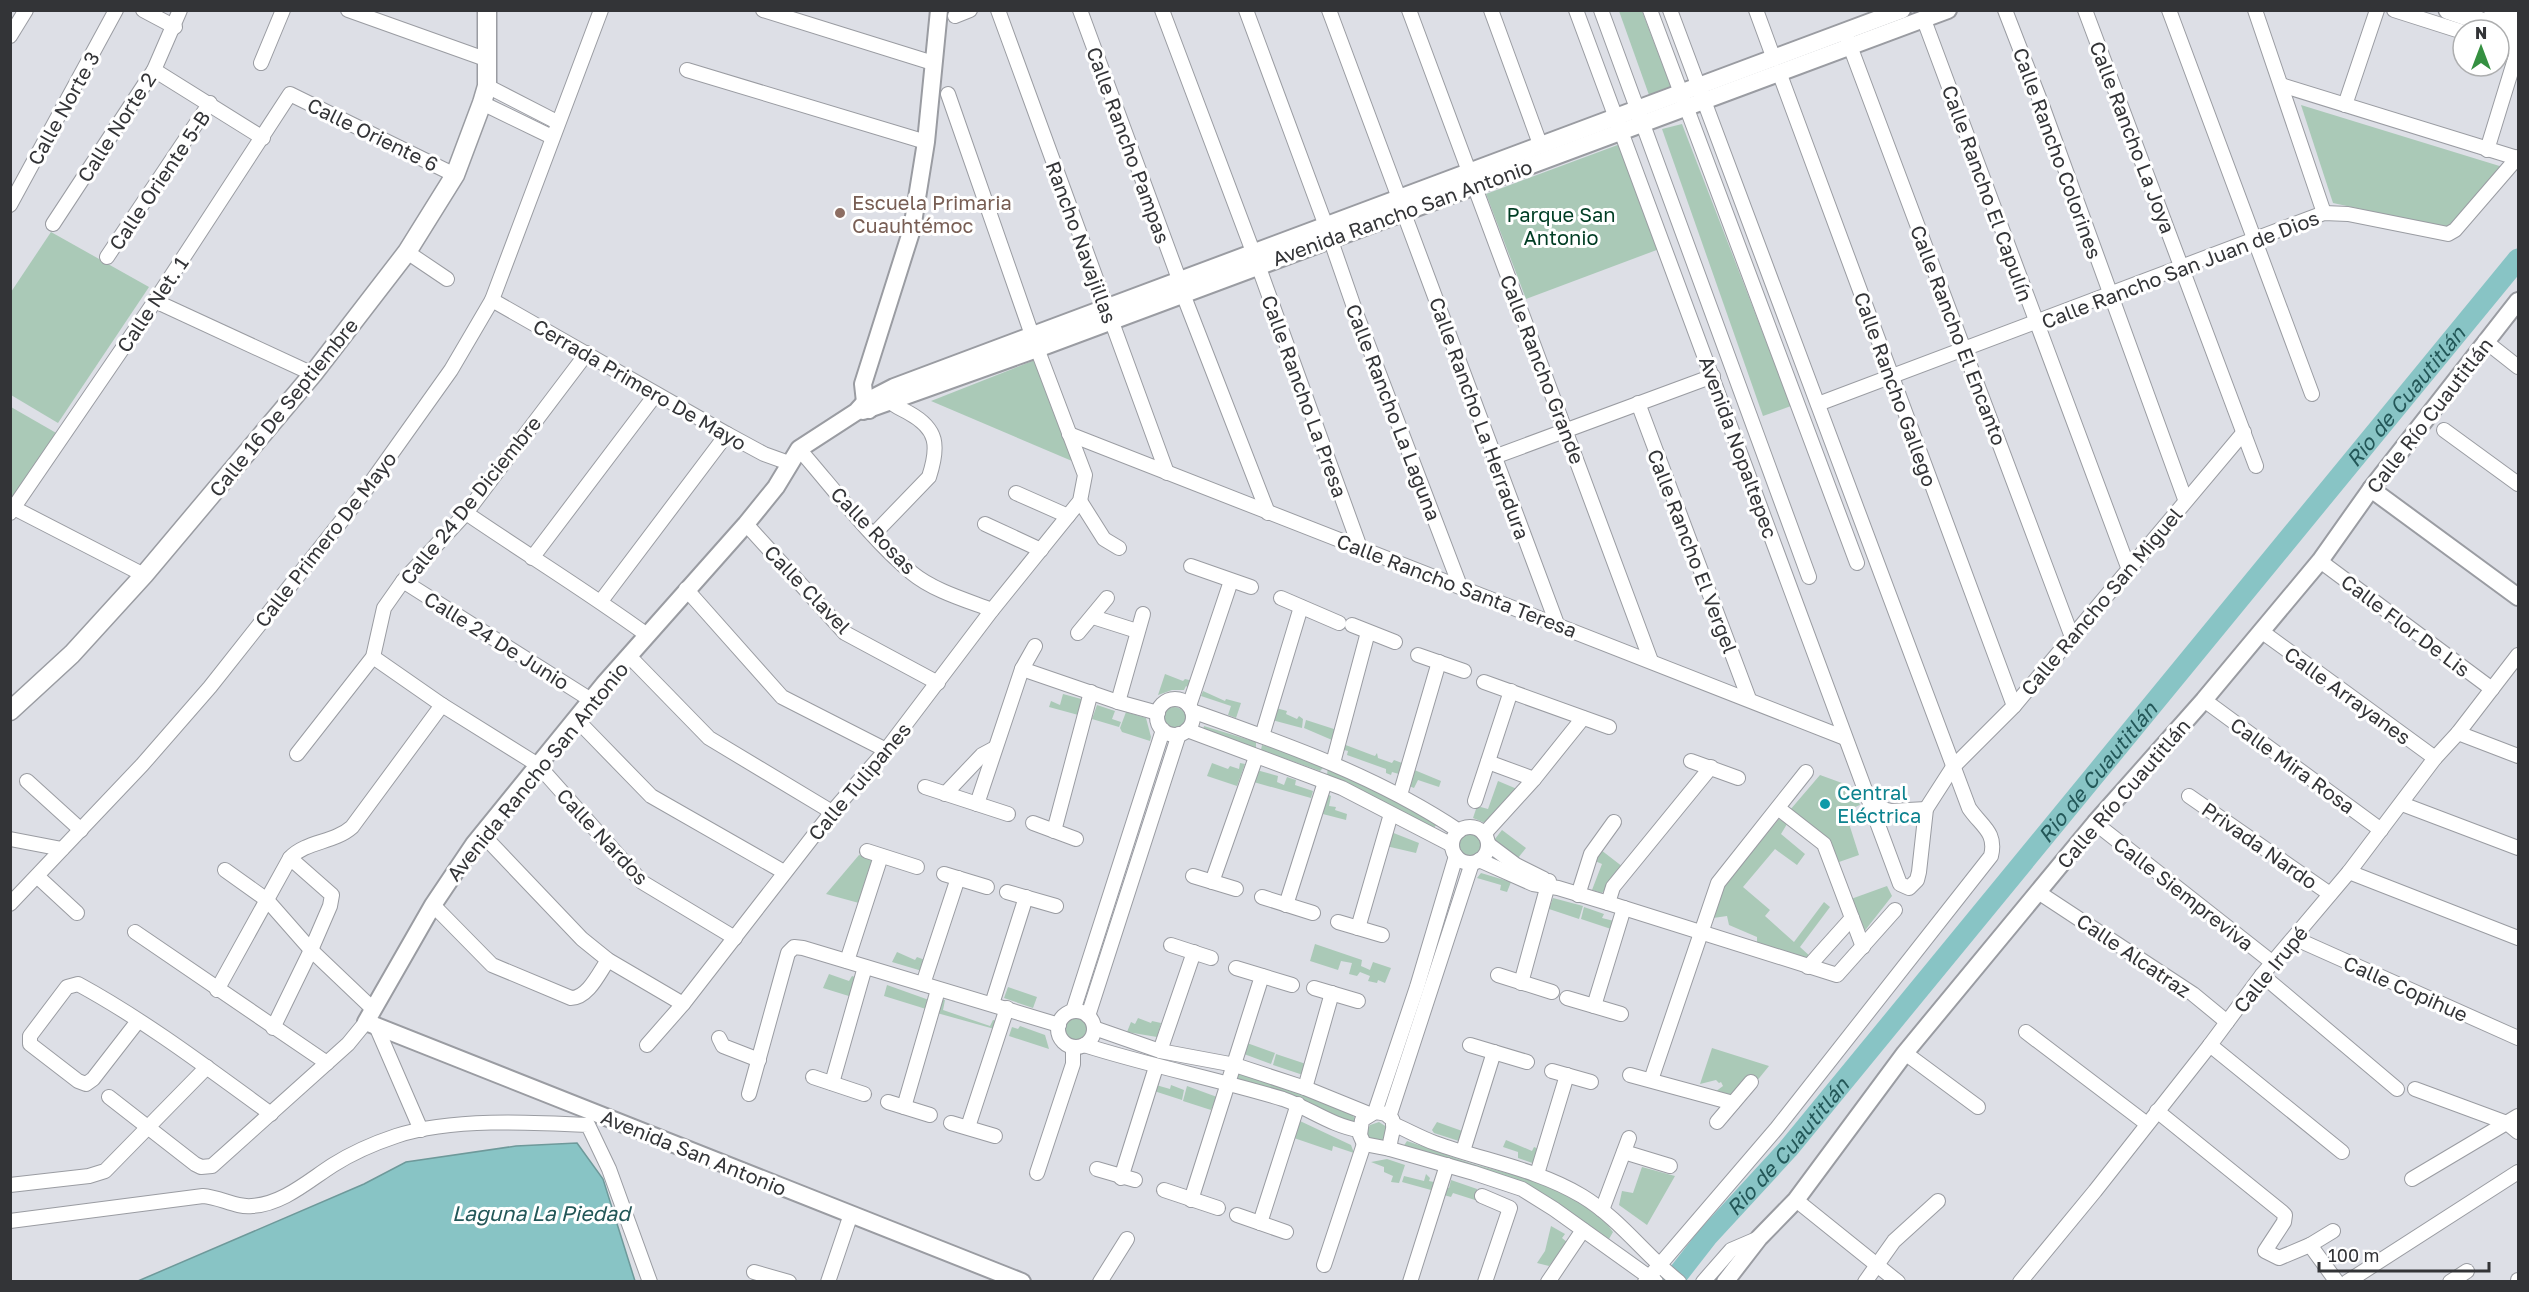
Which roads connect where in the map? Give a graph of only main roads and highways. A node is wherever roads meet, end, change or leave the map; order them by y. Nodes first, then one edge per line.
1 (487, 10) edge
2 (2448, 10) edge
3 (2493, 10) edge
4 (2518, 19) edge
5 (2518, 34) edge
6 (10, 711) edge

1 - 6 main road, Calle 16 De Septiembre
2 - 5 main road
3 - 4 main road

